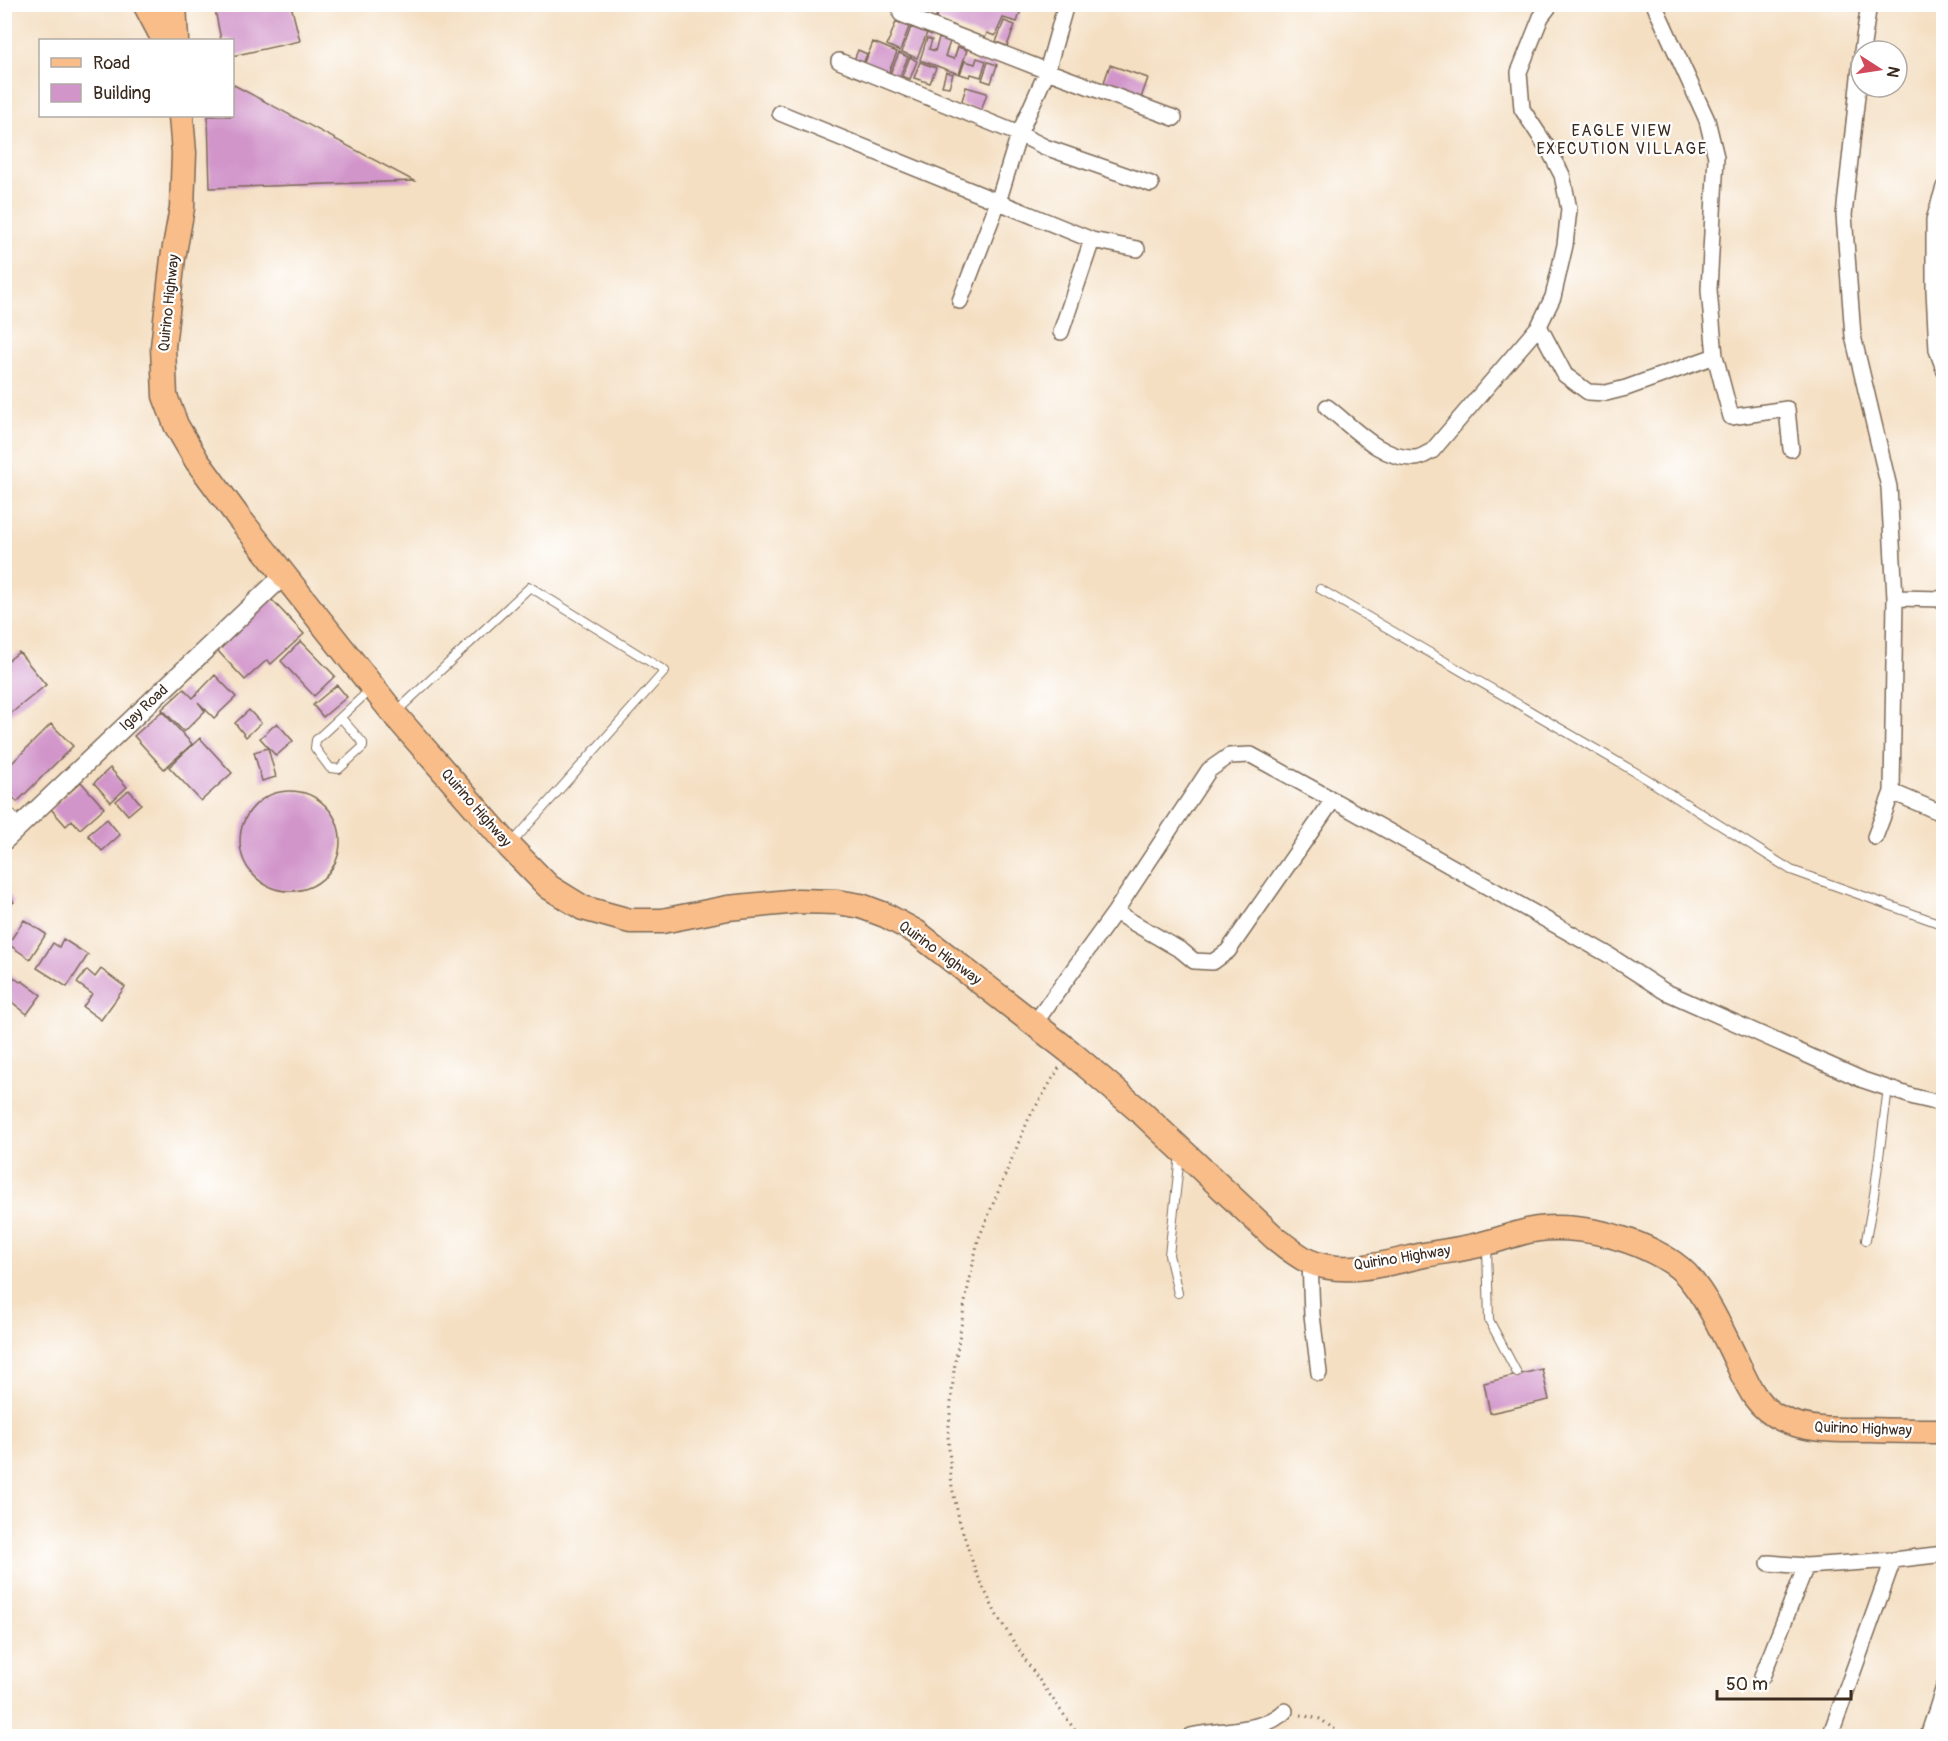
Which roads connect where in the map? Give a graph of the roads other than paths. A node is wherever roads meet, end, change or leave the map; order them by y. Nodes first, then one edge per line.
1 (145, 4) edge
2 (174, 4) edge
3 (1066, 4) edge
4 (1551, 4) edge
5 (1654, 4) edge
6 (1869, 4) edge
7 (901, 14) dead end
8 (163, 39) edge
9 (176, 39) edge
10 (1864, 39) edge
11 (838, 61) dead end
12 (1047, 71) junction
13 (1857, 99) edge
14 (780, 113) dead end
15 (181, 117) edge
16 (1174, 118) dead end
17 (1019, 134) junction
18 (1151, 184) dead end
19 (1944, 187) edge
20 (998, 202) junction
21 (1092, 240) junction
22 (1137, 249) dead end
23 (960, 301) dead end
24 (1539, 326) junction
25 (1060, 332) dead end
26 (1940, 349) edge
27 (1715, 356) junction
28 (1944, 369) edge
29 (1327, 407) dead end
30 (1791, 449) dead end
31 (284, 575) junction
32 (1320, 589) dead end
33 (1895, 598) junction
34 (1944, 599) edge
35 (373, 688) junction
36 (394, 714) junction
37 (341, 718) junction
38 (1892, 792) junction
39 (1333, 800) junction
40 (4, 805) edge
41 (1944, 814) edge
42 (21, 826) junction
43 (1875, 837) dead end
44 (4, 841) edge
45 (509, 846) junction
46 (1115, 912) junction
47 (1944, 925) edge
48 (1034, 1024) junction
49 (1888, 1088) junction
50 (1944, 1104) edge
51 (1181, 1150) junction
52 (1866, 1240) dead end
53 (1487, 1243) junction
54 (1310, 1261) junction
55 (1178, 1293) dead end
56 (1319, 1373) dead end
57 (1517, 1373) dead end
58 (1944, 1431) edge
59 (1944, 1554) edge
60 (1893, 1560) junction
61 (1769, 1563) dead end
62 (1806, 1566) junction
63 (1762, 1677) dead end
64 (1944, 1687) edge
65 (1285, 1711) road end
66 (1191, 1737) edge
67 (1830, 1737) edge
68 (1928, 1737) edge

1 - 8 main road
2 - 9 main road
3 - 12 street
4 - 24 street
5 - 27 street
6 - 10 street
7 - 12 street
11 - 17 street
12 - 16 street
12 - 17 street
13 - 33 street
14 - 20 street
15 - 31 main road, Quirino Highway
17 - 18 street
17 - 20 street
19 - 26 street
20 - 21 street
20 - 23 street
21 - 22 street
21 - 25 street
24 - 27 street
24 - 29 street
26 - 28 street
27 - 30 street
31 - 35 main road, Quirino Highway
31 - 42 street, Igay Road
32 - 47 lane
33 - 34 street
33 - 38 street
35 - 36 main road, Quirino Highway
35 - 37 lane
36 - 45 main road, Quirino Highway
36 - 45 lane
37 - 37 lane
38 - 41 street
38 - 43 street
39 - 46 street
39 - 46 street
39 - 49 street
40 - 42 lane
42 - 44 street, Igay Road
45 - 48 main road, Quirino Highway
46 - 48 street
48 - 51 main road, Quirino Highway
49 - 50 street
49 - 52 lane
51 - 54 main road, Quirino Highway
51 - 55 lane
53 - 54 main road, Quirino Highway
53 - 57 lane
53 - 58 main road, Quirino Highway
54 - 56 street
59 - 60 street
60 - 62 street
60 - 67 street
61 - 62 street
62 - 63 street
64 - 68 street
65 - 66 street

